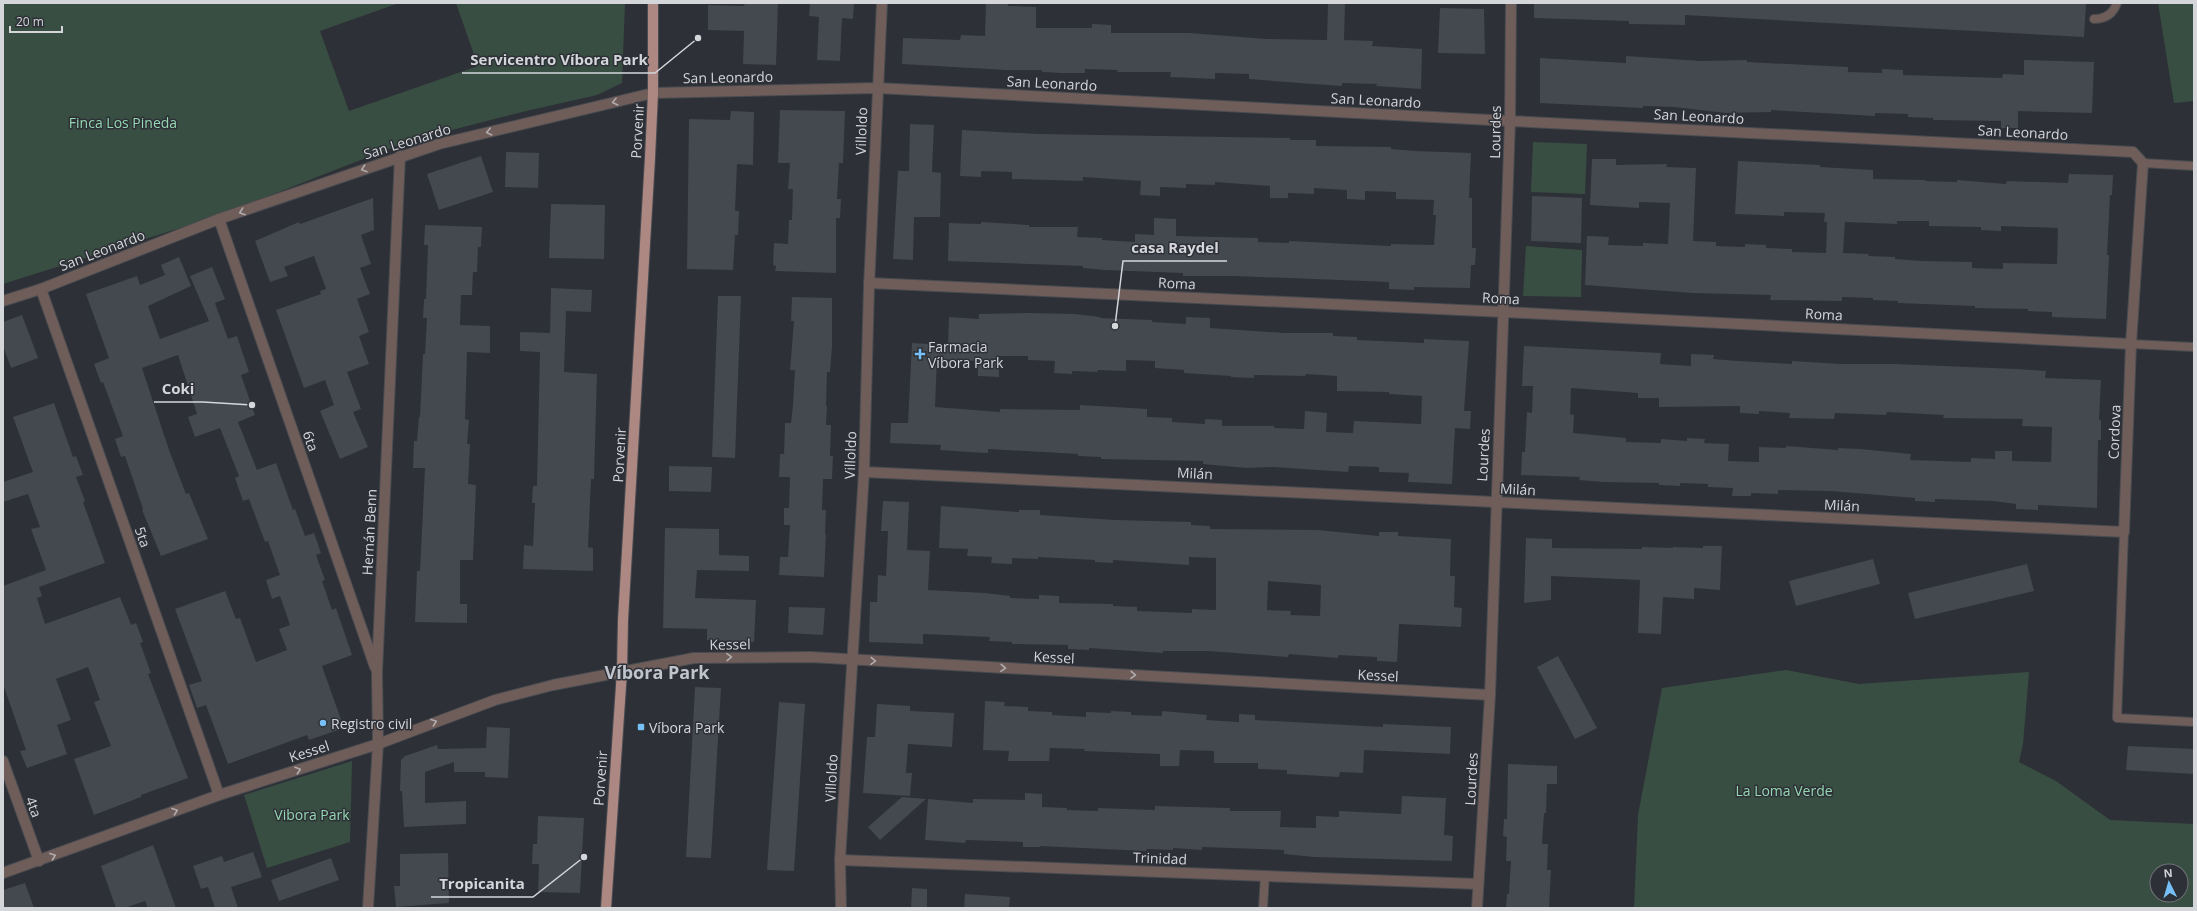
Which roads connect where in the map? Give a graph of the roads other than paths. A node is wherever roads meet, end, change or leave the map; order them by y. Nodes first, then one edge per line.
1 (653, 3) edge
2 (882, 3) edge
3 (1511, 3) edge
4 (2117, 3) edge
5 (2094, 19) dead end
6 (877, 88) junction
7 (653, 92) junction
8 (1510, 121) junction
9 (400, 156) junction
10 (2143, 163) junction
11 (2194, 166) edge
12 (219, 219) junction
13 (869, 283) junction
14 (41, 289) junction
15 (3, 301) edge
16 (1504, 312) junction
17 (2131, 344) junction
18 (2194, 347) edge
19 (864, 472) junction
20 (1495, 502) junction
21 (2124, 532) junction
22 (852, 660) junction
23 (622, 671) junction
24 (377, 672) junction
25 (1490, 696) junction
26 (2194, 722) edge
27 (378, 744) junction
28 (3, 761) edge
29 (219, 795) junction
30 (840, 860) junction
31 (38, 861) junction
32 (3, 873) edge
33 (1265, 875) junction
34 (1478, 884) junction
35 (368, 908) edge
36 (606, 908) edge
37 (841, 908) edge
38 (1263, 908) edge
39 (1477, 908) edge

1 - 7 main road, Porvenir
2 - 6 street, Villoldo
3 - 8 street, Lourdes
4 - 5 lane
6 - 7 street, San Leonardo
6 - 8 street, San Leonardo
6 - 13 street, Villoldo
7 -> 9 street, San Leonardo
7 - 23 main road, Porvenir
8 - 10 street, San Leonardo
8 - 16 street, Lourdes
9 -> 12 street, San Leonardo
9 - 24 street, Hernán Benn
10 - 11 lane
10 - 17 street, Cordova
12 - 14 street, San Leonardo
12 - 24 street, 6ta
13 - 16 street, Roma
13 - 19 street, Villoldo
14 - 15 street, San Leonardo
14 - 29 street, 5ta
16 - 17 street, Roma
16 - 20 street, Lourdes
17 - 18 lane
17 - 21 street, Cordova
19 - 20 street, Milán
19 - 22 street, Villoldo
20 - 21 street, Milán
20 - 25 street, Lourdes
21 - 26 lane, Cordova
23 -> 22 street, Kessel
22 -> 25 street, Kessel
22 - 30 street, Villoldo
27 -> 23 street, Kessel
23 - 36 main road, Porvenir
24 - 27 street, Hernán Benn
25 - 34 street, Lourdes
29 -> 27 street, Kessel
27 - 35 street, Hernán Benn
28 - 31 street, 4ta
31 -> 29 street, Kessel
30 - 33 street, Trinidad
30 - 37 street, Villoldo
31 - 32 street, Kessel
33 - 34 street, Trinidad
33 - 38 lane
34 - 39 street, Lourdes

